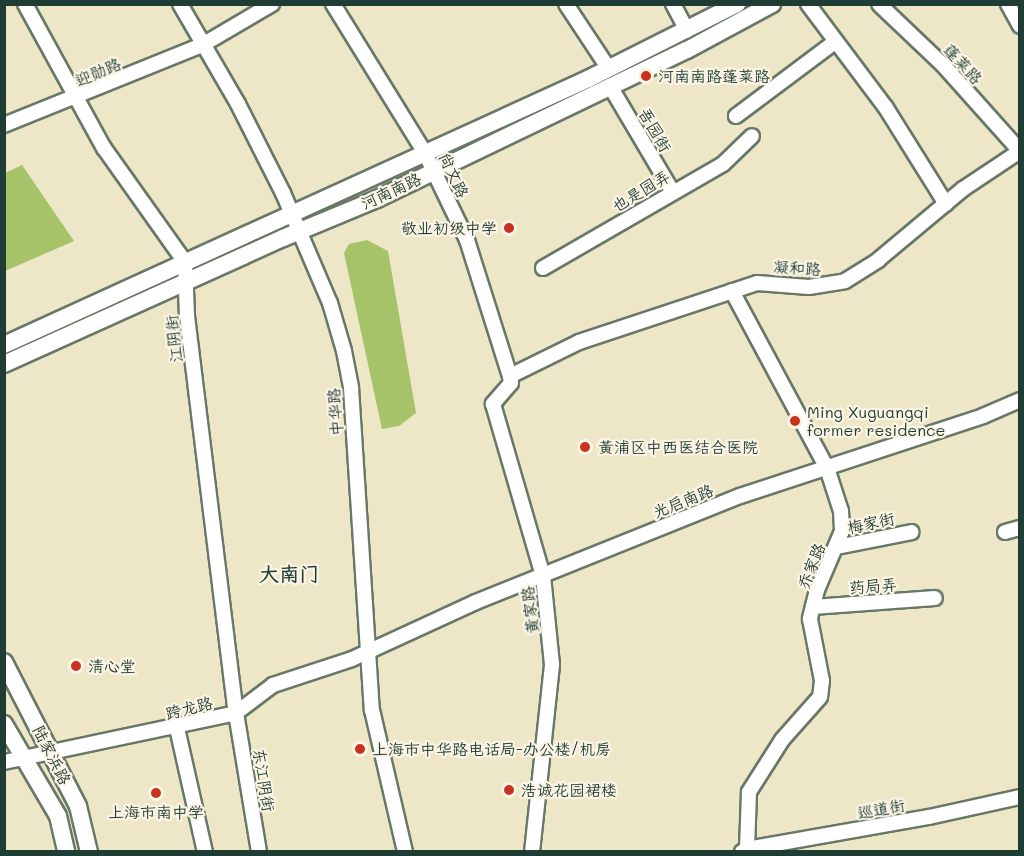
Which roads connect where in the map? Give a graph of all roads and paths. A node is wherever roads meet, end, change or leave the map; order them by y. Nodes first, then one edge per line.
1 (25, 4) edge
2 (180, 4) edge
3 (272, 4) edge
4 (333, 4) edge
5 (566, 4) edge
6 (673, 4) edge
7 (737, 4) edge
8 (772, 4) edge
9 (808, 4) edge
10 (879, 4) edge
11 (1008, 4) edge
12 (1020, 26) edge
13 (687, 30) junction
14 (835, 42) junction
15 (204, 44) junction
16 (610, 77) junction
17 (76, 99) junction
18 (736, 116) dead end
19 (4, 125) edge
20 (752, 136) dead end
21 (1020, 151) edge
22 (425, 153) junction
23 (433, 171) junction
24 (672, 191) junction
25 (946, 204) junction
26 (296, 223) junction
27 (185, 262) junction
28 (543, 268) dead end
29 (188, 283) junction
30 (732, 291) junction
31 (4, 345) edge
32 (4, 364) edge
33 (510, 376) junction
34 (1020, 400) edge
35 (827, 468) junction
36 (1020, 528) edge
37 (912, 532) dead end
38 (1005, 532) dead end
39 (837, 547) junction
40 (543, 576) junction
41 (935, 598) dead end
42 (813, 607) junction
43 (366, 651) junction
44 (4, 662) edge
45 (236, 713) junction
46 (4, 724) edge
47 (177, 728) junction
48 (53, 753) junction
49 (22, 758) junction
50 (4, 762) edge
51 (1020, 797) edge
52 (744, 850) edge
53 (66, 852) edge
54 (89, 852) edge
55 (205, 852) edge
56 (259, 852) edge
57 (405, 852) edge
58 (532, 852) edge

1 - 17 street, 江阴街
2 - 15 street, 中华路
3 - 15 street, 迎勋路
4 - 22 street, 尚文路
5 - 16 street, 吾园街
6 - 13 street
7 - 13 main road, 河南南路
8 - 16 main road, 河南南路
9 - 14 street
10 - 21 street, 蓬莱路
11 - 12 street
13 - 16 main road, 河南南路
14 - 18 street
14 - 25 street
15 - 17 street, 迎勋路
15 - 26 street, 中华路
16 - 22 main road, 河南南路
16 - 23 main road, 河南南路
16 - 24 street, 吾园街
17 - 19 street, 迎勋路
17 - 27 street, 江阴街
20 - 24 street, 也是园弄
21 - 25 street, 凝和路
22 - 23 street, 尚文路
22 - 26 main road, 河南南路
23 - 26 main road, 河南南路
23 - 33 street, 尚文路
24 - 28 street, 也是园弄
25 - 30 street, 凝和路
26 - 27 main road, 河南南路
26 - 29 main road, 河南南路
26 - 43 street, 中华路
27 - 29 street, 江阴街
27 - 31 main road, 河南南路
29 - 32 main road, 河南南路
29 - 45 street, 江阴街
30 - 33 street, 凝和路
30 - 35 street, 乔家路
33 - 40 street, 黄家路
34 - 35 street, 光启南路
35 - 39 street, 乔家路
35 - 40 street, 光启南路
36 - 38 street
37 - 39 street, 梅家街
39 - 42 street, 乔家路
40 - 43 street, 光启南路
40 - 58 street, 黄家路
41 - 42 street, 药局弄
42 - 52 street, 乔家路
43 - 45 street, 跨龙路
43 - 57 street, 中华路
44 - 48 main road, 陆家浜路
45 - 47 street, 跨龙路
45 - 56 street, 东江阴街
46 - 49 main road, 陆家浜路
47 - 48 street, 跨龙路
47 - 55 street
48 - 49 street, 跨龙路
48 - 54 main road, 陆家浜路
49 - 50 street, 跨龙路
49 - 53 main road, 陆家浜路
51 - 52 street, 巡道街

